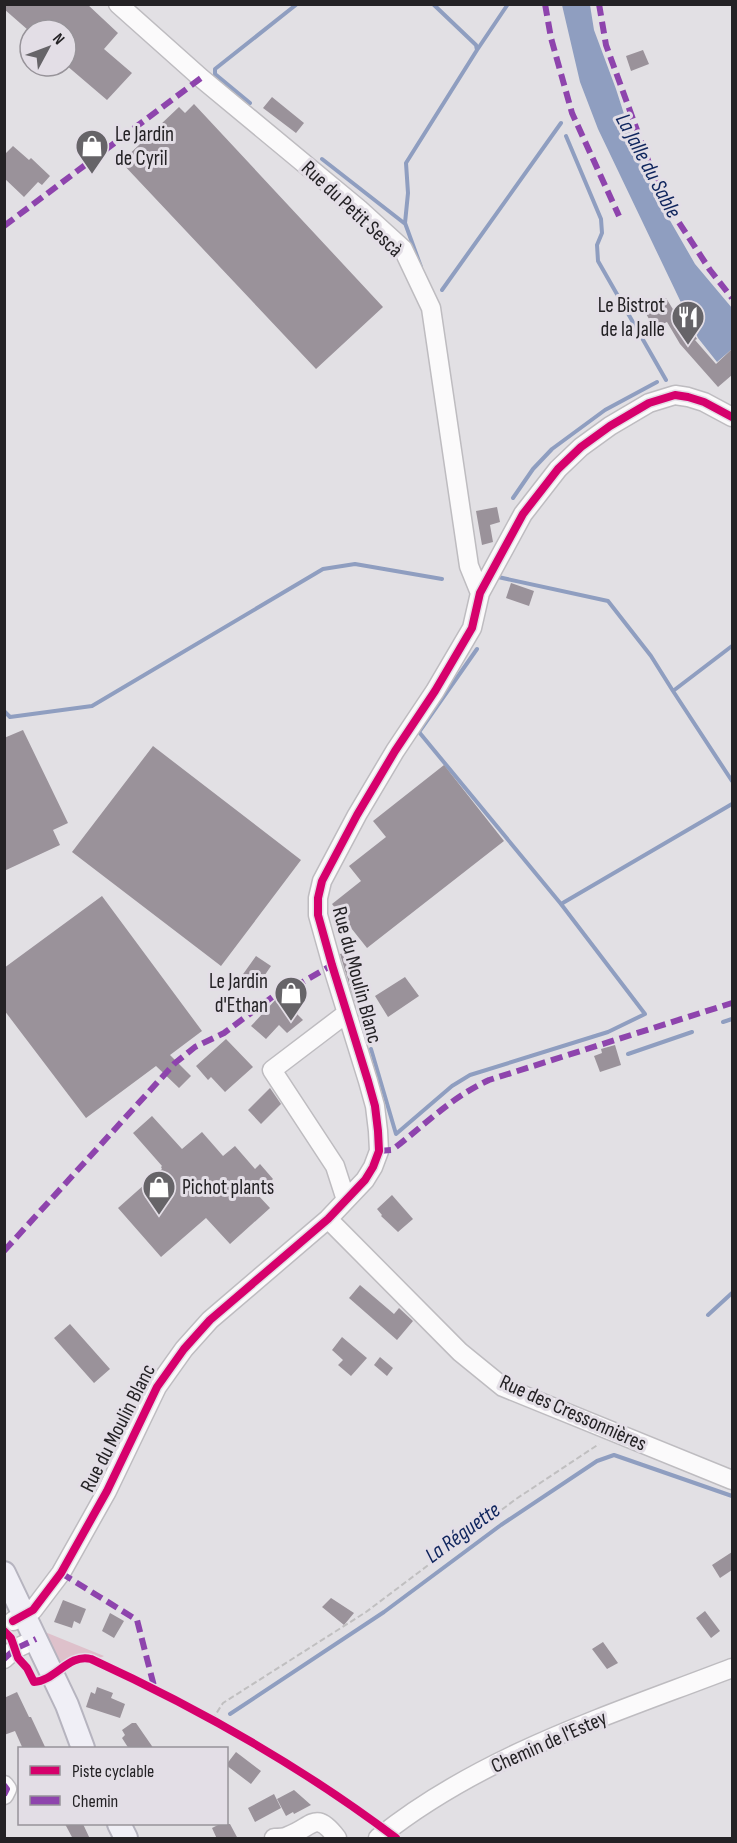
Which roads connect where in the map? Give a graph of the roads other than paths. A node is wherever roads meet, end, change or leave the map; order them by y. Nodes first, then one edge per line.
1 (118, 4) edge
2 (732, 417) edge
3 (480, 593) junction
4 (346, 1013) junction
5 (346, 1200) junction
6 (328, 1219) junction
7 (732, 1480) edge
8 (4, 1573) edge
9 (14, 1613) edge
10 (30, 1642) junction
11 (4, 1659) edge
12 (732, 1668) edge
13 (81, 1747) edge
14 (4, 1785) edge
15 (4, 1795) edge
16 (119, 1825) edge
17 (126, 1839) edge
18 (274, 1839) edge
19 (337, 1839) edge
20 (378, 1839) edge

1 - 3 street, Rue du Petit Sescà
2 - 3 street, Rue du Moulin Blanc
3 - 4 street, Rue du Moulin Blanc
4 - 5 street, Rue du Moulin Blanc
4 - 5 street
5 - 6 street, Rue du Moulin Blanc
6 - 7 street, Rue des Cressonnières
6 - 9 street, Rue du Moulin Blanc
8 - 9 main road
9 - 10 main road
10 - 11 street
10 - 13 main road
12 - 20 street, Chemin de l'Estey
14 - 15 street
16 - 17 main road
18 - 19 street

